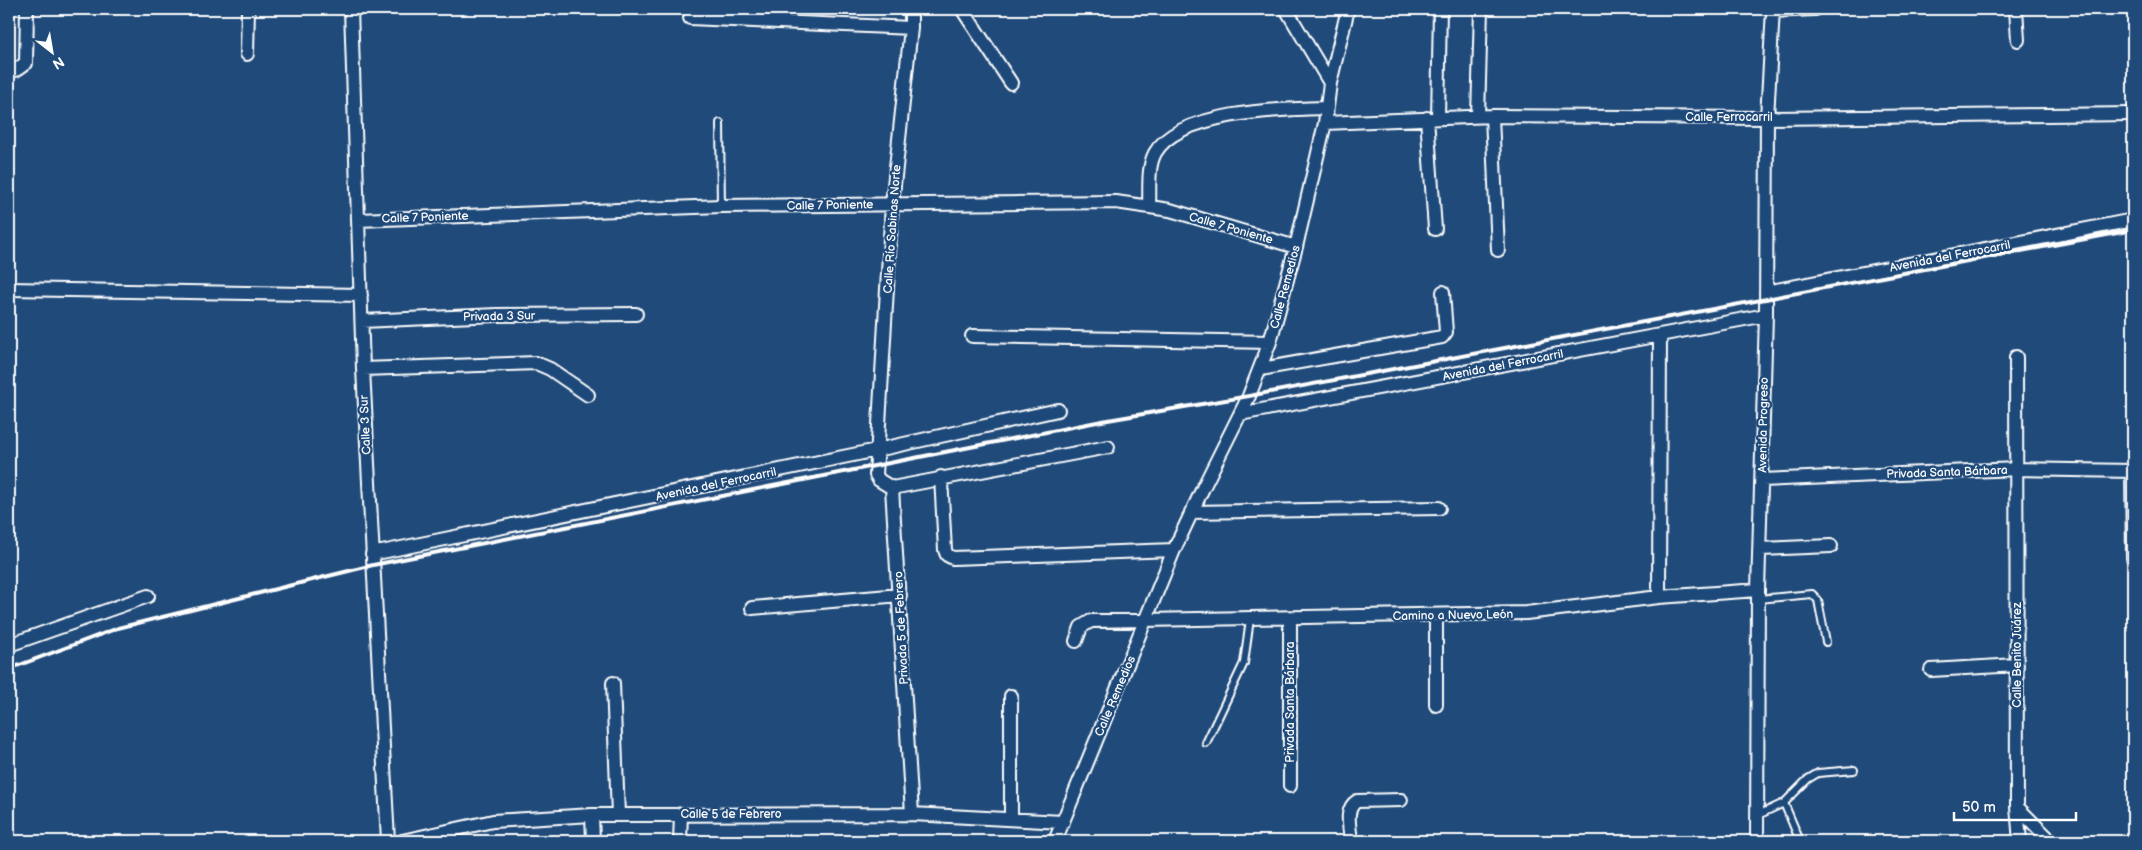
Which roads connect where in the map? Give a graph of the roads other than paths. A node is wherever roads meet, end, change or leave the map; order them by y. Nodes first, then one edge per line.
1 (27, 9) edge
2 (248, 9) edge
3 (351, 9) edge
4 (911, 9) edge
5 (962, 9) edge
6 (1286, 9) edge
7 (1348, 9) edge
8 (1440, 9) edge
9 (1481, 9) edge
10 (1815, 9) edge
11 (2016, 9) edge
12 (1773, 10) edge
13 (690, 18) dead end
14 (911, 28) junction
15 (2018, 40) dead end
16 (247, 54) dead end
17 (9, 70) edge
18 (1330, 82) junction
19 (1011, 83) dead end
20 (1327, 108) junction
21 (2133, 114) edge
22 (1478, 116) junction
23 (1492, 116) junction
24 (1432, 118) junction
25 (1767, 118) junction
26 (720, 123) dead end
27 (1325, 123) junction
28 (892, 204) junction
29 (722, 206) junction
30 (1149, 206) junction
31 (358, 220) junction
32 (2133, 220) edge
33 (1435, 229) dead end
34 (1296, 247) junction
35 (1498, 250) dead end
36 (9, 289) edge
37 (1443, 292) dead end
38 (1766, 292) junction
39 (362, 294) junction
40 (636, 314) dead end
41 (1766, 315) junction
42 (362, 321) junction
43 (972, 336) dead end
44 (1660, 336) junction
45 (1270, 342) junction
46 (2016, 357) dead end
47 (362, 369) junction
48 (1261, 369) junction
49 (588, 395) dead end
50 (1058, 410) dead end
51 (1240, 414) junction
52 (1108, 447) dead end
53 (877, 450) junction
54 (2016, 469) junction
55 (2133, 471) edge
56 (941, 477) junction
57 (1762, 480) junction
58 (892, 488) junction
59 (1439, 508) dead end
60 (1191, 512) junction
61 (1831, 546) dead end
62 (1760, 549) junction
63 (1174, 550) junction
64 (372, 554) junction
65 (2133, 558) edge
66 (900, 595) junction
67 (1758, 595) junction
68 (148, 596) dead end
69 (1659, 597) junction
70 (752, 608) dead end
71 (1436, 615) junction
72 (1250, 619) junction
73 (1290, 619) junction
74 (1146, 621) junction
75 (1076, 641) dead end
76 (1826, 642) dead end
77 (9, 645) edge
78 (2017, 665) junction
79 (1931, 670) dead end
80 (613, 683) dead end
81 (1011, 696) dead end
82 (1436, 705) dead end
83 (1206, 743) dead end
84 (1854, 770) dead end
85 (1290, 786) dead end
86 (1401, 800) dead end
87 (1784, 803) junction
88 (2017, 807) junction
89 (681, 814) junction
90 (912, 814) junction
91 (1758, 814) junction
92 (592, 815) junction
93 (618, 815) junction
94 (1011, 819) junction
95 (1063, 822) junction
96 (388, 841) edge
97 (402, 841) edge
98 (592, 841) edge
99 (680, 841) edge
100 (1055, 841) edge
101 (1351, 841) edge
102 (1757, 841) edge
103 (1800, 841) edge
104 (2020, 841) edge
105 (2051, 841) edge

1 - 17 street
2 - 16 street
3 - 31 street, Calle 3 Sur
4 - 14 street, Calle Río Sabinas Norte
5 - 19 street
6 - 18 street
7 - 18 street, Calle Remedios
8 - 24 street
9 - 22 street
10 - 12 street
11 - 15 street
12 - 25 street, Avenida Progreso
13 - 14 street
14 - 28 street, Calle Río Sabinas Norte
18 - 20 street, Calle Remedios
20 - 27 street, Calle Remedios
20 - 30 street
21 - 25 street, Calle Ferrocarril
22 - 23 street, Calle Ferrocarril
22 - 24 street, Calle Ferrocarril
23 - 25 street, Calle Ferrocarril
23 - 35 street
24 - 27 street, Calle Ferrocarril
24 - 33 street
25 - 38 street, Avenida Progreso
26 - 29 lane
27 - 34 street, Calle Remedios
28 - 29 street, Calle 7 Poniente
28 - 30 street, Calle 7 Poniente
28 - 53 street, Calle Río Sabinas Norte
29 - 31 street, Calle 7 Poniente
30 - 34 street, Calle 7 Poniente
31 - 39 street, Calle 3 Sur
32 - 38 street, Avenida del Ferrocarril
34 - 45 street, Calle Remedios
36 - 39 street
37 - 48 street
38 - 41 street, Avenida Progreso
39 - 42 street, Calle 3 Sur
40 - 42 street, Privada 3 Sur
41 - 44 street, Avenida del Ferrocarril
41 - 57 street, Avenida Progreso
42 - 47 street, Calle 3 Sur
43 - 45 street
44 - 51 street, Avenida del Ferrocarril
44 - 69 street
45 - 48 street, Calle Remedios
46 - 54 street, Calle Benito Juárez
47 - 49 street
47 - 64 street, Calle 3 Sur
48 - 51 street, Calle Remedios
50 - 53 street, Avenida del Ferrocarril
51 - 60 street, Calle Remedios
52 - 56 street
53 - 58 street
53 - 64 street, Avenida del Ferrocarril
54 - 55 street, Privada Santa Bárbara
54 - 57 street, Privada Santa Bárbara
54 - 78 street, Calle Benito Juárez
55 - 65 street, Privada Santa Bárbara
56 - 58 street
56 - 63 street
57 - 62 street, Avenida Progreso
58 - 66 street, Privada 5 de Febrero
59 - 60 street
60 - 63 street, Calle Remedios
61 - 62 street
62 - 67 street, Avenida Progreso
63 - 74 street, Calle Remedios
64 - 96 street, Calle 3 Sur
66 - 70 street
66 - 90 street, Privada 5 de Febrero
67 - 69 street, Camino a Nuevo León
67 - 76 lane
67 - 91 street, Avenida Progreso
68 - 77 street
69 - 71 street, Camino a Nuevo León
71 - 73 street, Camino a Nuevo León
71 - 82 street
72 - 73 street, Camino a Nuevo León
72 - 74 street, Camino a Nuevo León
72 - 83 lane
73 - 85 street, Privada Santa Bárbara
74 - 75 street, Camino a Nuevo León
74 - 95 street, Calle Remedios
78 - 79 street
78 - 88 street, Calle Benito Juárez
80 - 93 street
81 - 94 street
84 - 87 lane
86 - 101 street
87 - 91 lane
87 - 103 lane
88 - 104 street, Calle Benito Juárez
88 - 105 street
89 - 90 street, Calle 5 de Febrero
89 - 93 street, Calle 5 de Febrero
89 - 99 street
90 - 94 street, Calle 5 de Febrero
91 - 102 street, Avenida Progreso
92 - 93 street, Calle 5 de Febrero
92 - 97 street, Calle 5 de Febrero
92 - 98 street
94 - 95 street, Calle 5 de Febrero
95 - 100 street, Calle Remedios

